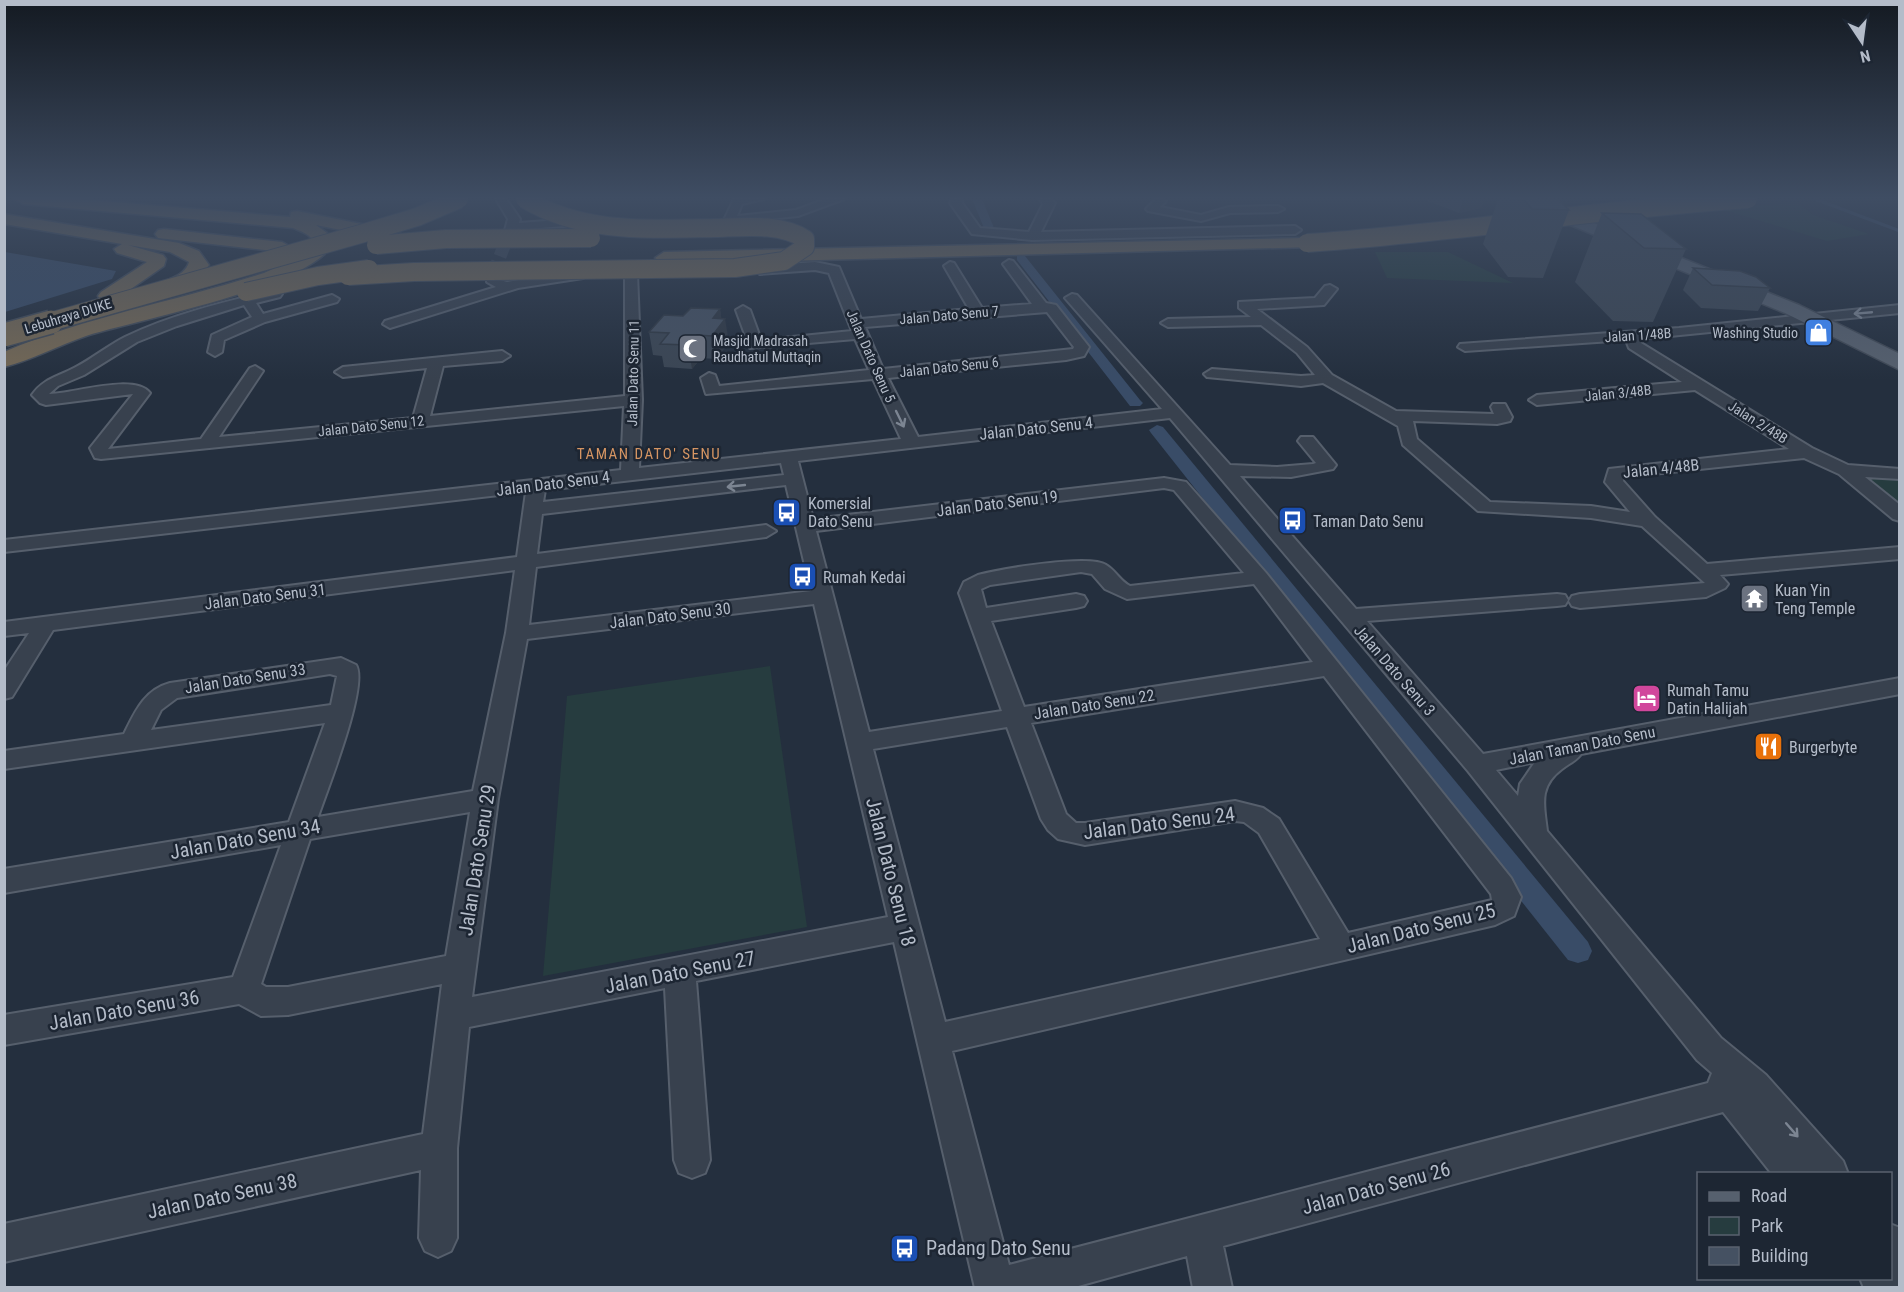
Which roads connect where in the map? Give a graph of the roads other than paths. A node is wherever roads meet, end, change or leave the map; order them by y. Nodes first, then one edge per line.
1 (157, 259) edge
2 (173, 259) edge
3 (197, 259) edge
4 (262, 259) edge
5 (265, 259) edge
6 (305, 259) edge
7 (308, 259) edge
8 (517, 259) edge
9 (787, 259) edge
10 (1671, 259) edge
11 (1682, 259) edge
12 (1009, 264) dead end
13 (950, 266) dead end
14 (230, 269) junction
15 (631, 273) junction
16 (514, 286) junction
17 (1330, 289) dead end
18 (108, 296) junction
19 (246, 296) junction
20 (1072, 298) dead end
21 (332, 300) dead end
22 (1042, 307) junction
23 (1899, 309) edge
24 (743, 310) dead end
25 (978, 313) junction
26 (1818, 317) junction
27 (261, 319) junction
28 (143, 321) junction
29 (1263, 321) junction
30 (1168, 322) dead end
31 (390, 324) dead end
32 (4, 328) edge
33 (858, 329) junction
34 (4, 334) edge
35 (1632, 336) junction
36 (4, 343) edge
37 (1465, 347) dead end
38 (4, 350) edge
39 (1899, 351) edge
40 (215, 352) dead end
41 (502, 356) dead end
42 (4, 360) edge
43 (437, 361) junction
44 (1899, 363) edge
45 (4, 366) edge
46 (255, 371) dead end
47 (343, 372) dead end
48 (879, 374) junction
49 (1212, 374) dead end
50 (709, 378) dead end
51 (1326, 378) junction
52 (1698, 385) junction
53 (634, 400) junction
54 (1537, 400) dead end
55 (1499, 407) dead end
56 (1172, 413) junction
57 (1396, 416) junction
58 (420, 421) junction
59 (911, 441) junction
60 (1307, 441) dead end
61 (207, 443) junction
62 (1806, 452) junction
63 (788, 456) junction
64 (1225, 470) junction
65 (1845, 470) junction
66 (630, 473) junction
67 (1899, 474) edge
68 (795, 479) junction
69 (1186, 490) joint
70 (535, 497) junction
71 (1899, 515) edge
72 (1648, 521) junction
73 (806, 526) junction
74 (766, 531) dead end
75 (4, 546) edge
76 (1899, 553) edge
77 (525, 562) junction
78 (1705, 570) junction
79 (1259, 577) junction
80 (823, 596) junction
81 (1557, 600) dead end
82 (1076, 601) dead end
83 (1580, 601) dead end
84 (979, 616) junction
85 (1348, 616) junction
86 (45, 625) junction
87 (4, 630) edge
88 (517, 633) junction
89 (1330, 667) junction
90 (1899, 686) edge
91 (4, 691) edge
92 (341, 712) junction
93 (1016, 717) junction
94 (133, 741) junction
95 (859, 742) junction
96 (1580, 745) junction
97 (4, 760) edge
98 (1477, 764) junction
99 (485, 799) junction
100 (298, 830) junction
101 (1534, 833) junction
102 (4, 881) edge
103 (904, 927) junction
104 (1341, 948) junction
105 (460, 967) junction
106 (680, 972) junction
107 (244, 989) junction
108 (456, 1015) junction
109 (4, 1030) edge
110 (932, 1040) junction
111 (1742, 1090) junction
112 (439, 1148) junction
113 (692, 1160) dead end
114 (1794, 1172) edge
115 (1829, 1172) edge
116 (1202, 1235) junction
117 (438, 1238) dead end
118 (4, 1243) edge
119 (996, 1287) edge
120 (1213, 1287) edge

1 - 18 highway
2 - 18 highway
3 - 36 highway
4 - 14 highway, bridge
5 - 14 highway, Lebuhraya DUKE, bridge
6 - 42 highway
7 - 38 highway, bridge
8 - 19 highway, bridge
9 - 28 highway, bridge
10 - 26 main road
11 - 26 main road
12 - 22 street, Jalan Dato Senu 6
13 - 25 street
14 - 34 highway, Lebuhraya DUKE, bridge
15 - 16 street
15 - 33 street, Jalan Dato Senu 5
15 - 53 street, Jalan Dato Senu 11
16 - 19 street
16 - 31 street
17 - 29 street
18 - 32 highway
19 - 27 street
19 - 28 highway
19 - 61 street, Jalan Dato Senu 12
20 - 56 street, Jalan Dato Senu 3
21 - 27 street
22 - 25 street, Jalan Dato Senu 7
22 - 48 street, Jalan Dato Senu 6
23 -> 26 street, Jalan 1/48B
24 - 33 street, Jalan Dato Senu 7
25 - 33 street, Jalan Dato Senu 7
26 - 35 street, Jalan 1/48B
26 - 39 main road
26 - 44 main road
27 - 40 street
28 - 45 highway
29 - 30 street
29 - 51 street
33 - 48 street, Jalan Dato Senu 5
35 - 37 street, Jalan 1/48B
35 - 52 street, Jalan 2/48B
41 - 43 street
43 - 47 street
43 - 58 street
46 - 61 street
48 - 50 street, Jalan Dato Senu 6
48 -> 59 street, Jalan Dato Senu 5
49 - 51 street
51 - 57 street
52 - 54 street, Jalan 3/48B
52 - 62 street, Jalan 2/48B
53 - 58 street, Jalan Dato Senu 12
53 - 66 street, Jalan Dato Senu 11
55 - 57 street
56 - 59 street, Jalan Dato Senu 4
56 - 64 street, Jalan Dato Senu 3
57 - 72 street
58 - 61 street, Jalan Dato Senu 12
59 - 63 street, Jalan Dato Senu 4
60 - 64 street
62 - 65 street, Jalan 2/48B
62 - 72 street, Jalan 4/48B
63 - 66 street, Jalan Dato Senu 4
63 - 68 street, Jalan Dato Senu 18
64 - 85 street, Jalan Dato Senu 3
65 - 67 street, Jalan 2/48B
65 - 71 street
66 - 70 street, Jalan Dato Senu 4
68 -> 70 street
68 - 73 street, Jalan Dato Senu 18
69 - 73 street, Jalan Dato Senu 19
69 - 79 street, Jalan Dato Senu 25
70 - 75 street, Jalan Dato Senu 4
70 - 77 street, Jalan Dato Senu 29
72 - 78 street, Jalan 4/48B
73 - 80 street, Jalan Dato Senu 18
74 - 77 street, Jalan Dato Senu 31
76 - 78 street
77 - 86 street, Jalan Dato Senu 31
77 - 88 street, Jalan Dato Senu 29
78 - 83 street
79 - 84 street
79 - 89 street, Jalan Dato Senu 25
80 - 88 street, Jalan Dato Senu 30
80 - 95 street, Jalan Dato Senu 18
81 - 85 street
82 - 84 street
84 - 93 street
85 - 98 street, Jalan Dato Senu 3
86 - 87 street, Jalan Dato Senu 31
86 - 91 street
88 - 99 street, Jalan Dato Senu 29
89 - 93 street, Jalan Dato Senu 22
89 - 104 street, Jalan Dato Senu 25
90 - 96 street, Jalan Taman Dato Senu
92 - 94 street
92 - 94 street, Jalan Dato Senu 33
92 - 100 street
93 - 95 street, Jalan Dato Senu 22
93 - 104 street, Jalan Dato Senu 24
94 - 97 street
95 - 103 street, Jalan Dato Senu 18
96 - 98 street, Jalan Taman Dato Senu
96 - 101 street
98 - 101 street, Jalan Dato Senu 3
99 - 100 street, Jalan Dato Senu 34
99 - 105 street, Jalan Dato Senu 29
100 - 102 street, Jalan Dato Senu 34
100 - 107 street
101 - 111 street, Jalan Dato Senu 3
103 - 106 street, Jalan Dato Senu 27
103 - 110 street, Jalan Dato Senu 18
104 - 110 street, Jalan Dato Senu 25
105 - 107 street
105 - 108 street, Jalan Dato Senu 29
106 - 108 street, Jalan Dato Senu 27
106 - 113 street
107 - 109 street, Jalan Dato Senu 36
108 - 112 street, Jalan Dato Senu 29
110 - 119 street, Jalan Dato Senu 18
111 - 114 street, Jalan Dato Senu 3
111 -> 115 street, Jalan Dato Senu 3
111 - 116 street, Jalan Dato Senu 26
112 - 117 street, Jalan Dato Senu 29
112 - 118 street, Jalan Dato Senu 38
116 - 119 street, Jalan Dato Senu 26
116 - 120 street

